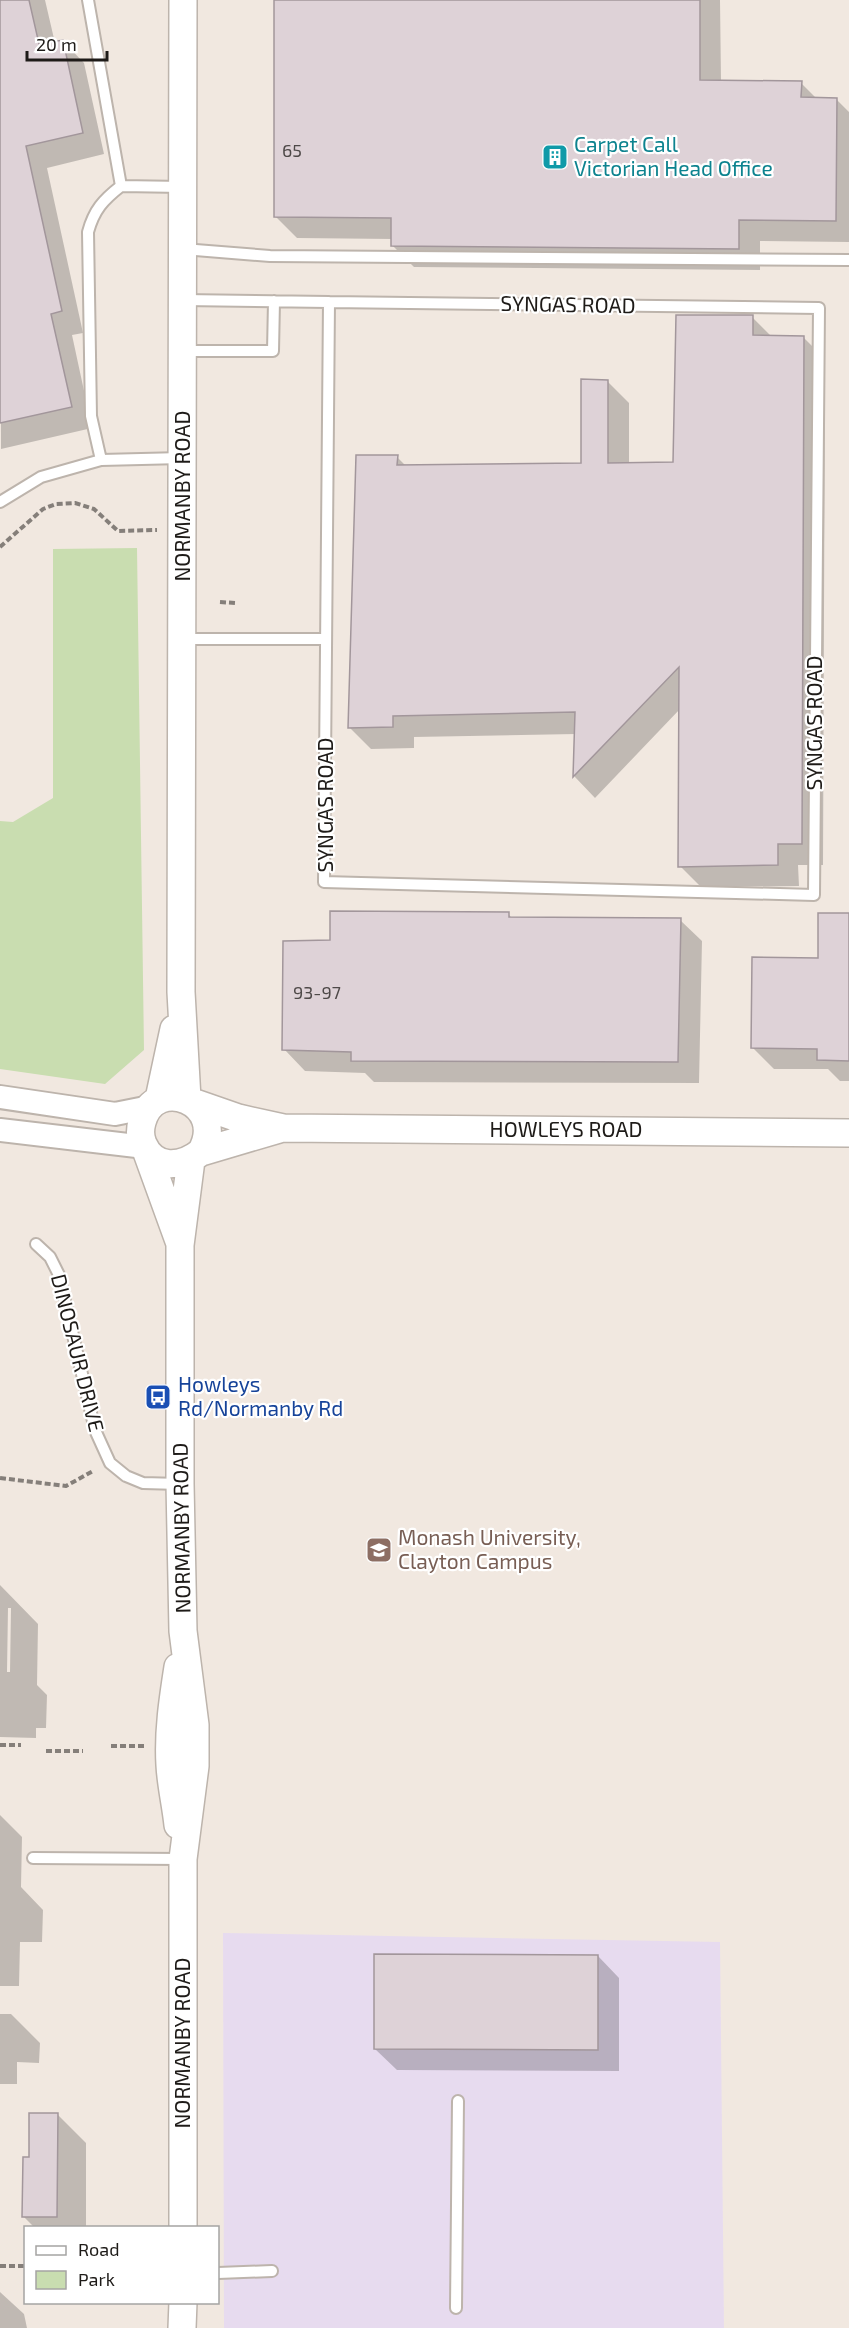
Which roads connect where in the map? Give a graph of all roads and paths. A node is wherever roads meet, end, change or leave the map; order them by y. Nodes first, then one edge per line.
1 (87, 0) edge
2 (183, 0) edge
3 (121, 186) junction
4 (183, 187) junction
5 (183, 249) junction
6 (849, 260) edge
7 (183, 300) junction
8 (274, 301) junction
9 (329, 302) junction
10 (183, 351) junction
11 (183, 458) junction
12 (101, 460) junction
13 (0, 502) edge
14 (182, 529) junction
15 (0, 547) edge
16 (220, 602) dead end
17 (235, 603) dead end
18 (182, 639) junction
19 (326, 639) junction
20 (181, 992) junction
21 (0, 1097) edge
22 (189, 1100) junction
23 (154, 1103) junction
24 (283, 1128) junction
25 (0, 1130) edge
26 (849, 1132) edge
27 (146, 1149) junction
28 (196, 1156) junction
29 (36, 1244) dead end
30 (180, 1245) junction
31 (110, 1463) junction
32 (0, 1478) edge
33 (180, 1484) junction
34 (0, 1745) edge
35 (21, 1745) dead end
36 (111, 1746) dead end
37 (138, 1746) dead end
38 (46, 1751) dead end
39 (83, 1751) dead end
40 (33, 1858) dead end
41 (183, 1859) junction
42 (458, 2101) dead end
43 (183, 2226) edge
44 (0, 2266) edge
45 (24, 2266) edge
46 (272, 2271) dead end
47 (219, 2273) edge
48 (183, 2304) edge
49 (456, 2308) dead end
50 (182, 2328) edge

1 - 3 lane
2 - 4 street, NORMANBY ROAD
3 - 4 lane
3 - 12 lane
4 - 5 street, NORMANBY ROAD
5 - 6 lane
5 - 7 street, NORMANBY ROAD
7 - 8 lane, SYNGAS ROAD
7 - 10 street, NORMANBY ROAD
8 - 9 lane, SYNGAS ROAD
8 - 10 lane
9 - 19 lane, SYNGAS ROAD
9 - 19 lane, SYNGAS ROAD
10 - 11 street, NORMANBY ROAD
11 - 12 lane
11 - 14 street, NORMANBY ROAD
12 - 13 lane
14 - 15 path
14 - 18 street, NORMANBY ROAD
16 - 17 path
18 - 19 lane
18 - 20 street, NORMANBY ROAD
20 - 22 street, NORMANBY ROAD
20 - 23 street, NORMANBY ROAD
21 - 23 street
22 - 23 street
22 - 24 street, HOWLEYS ROAD
22 - 28 street
23 - 27 street
24 - 26 street, HOWLEYS ROAD
24 - 28 street, HOWLEYS ROAD
25 - 27 street
27 - 28 street
27 - 30 street, NORMANBY ROAD
28 - 30 street, NORMANBY ROAD
29 - 31 lane, DINOSAUR DRIVE
30 - 33 street, NORMANBY ROAD
31 - 32 path
31 - 33 lane, DINOSAUR DRIVE
33 - 41 street, NORMANBY ROAD
34 - 35 path
36 - 37 path
38 - 39 path
40 - 41 lane
41 - 43 street, NORMANBY ROAD
42 - 49 lane
44 - 45 path
46 - 47 lane
48 - 50 street

